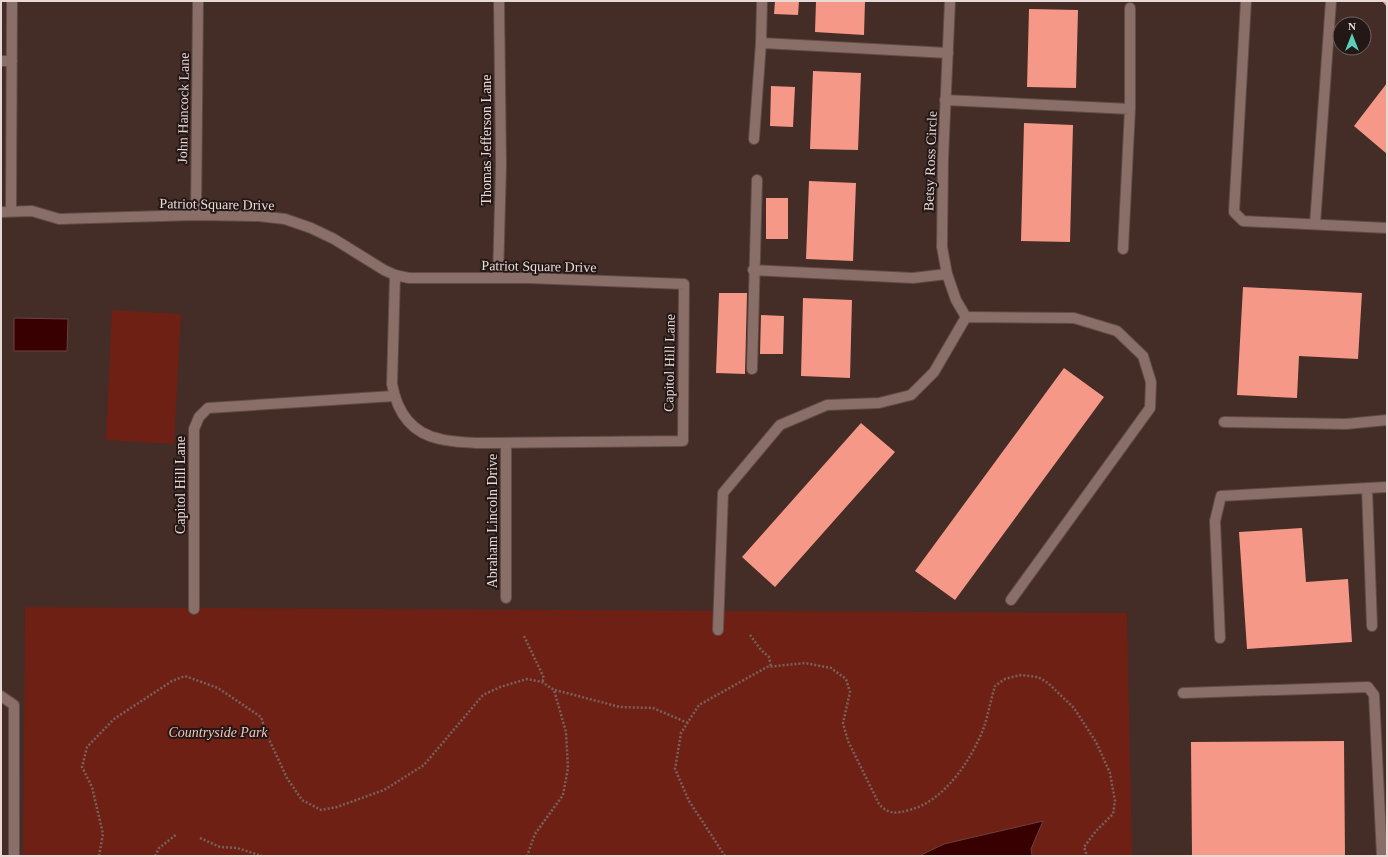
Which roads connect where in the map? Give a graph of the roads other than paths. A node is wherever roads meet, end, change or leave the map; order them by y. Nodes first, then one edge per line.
1 (12, 1) edge
2 (198, 1) edge
3 (499, 1) edge
4 (762, 1) edge
5 (950, 1) edge
6 (1246, 1) edge
7 (1331, 1) edge
8 (1130, 8) dead end
9 (761, 43) junction
10 (948, 53) junction
11 (1, 61) edge
12 (12, 62) junction
13 (945, 100) junction
14 (1130, 109) junction
15 (754, 139) dead end
16 (757, 180) dead end
17 (6, 212) edge
18 (196, 215) junction
19 (1315, 224) junction
20 (1387, 228) edge
21 (1123, 249) dead end
22 (754, 270) junction
23 (947, 274) junction
24 (395, 275) junction
25 (498, 278) junction
26 (684, 284) joint
27 (966, 317) junction
28 (752, 369) dead end
29 (394, 396) junction
30 (1387, 420) edge
31 (1224, 422) dead end
32 (506, 443) junction
33 (1387, 487) edge
34 (1367, 488) junction
35 (506, 598) dead end
36 (1011, 600) dead end
37 (194, 609) dead end
38 (1372, 626) dead end
39 (718, 630) dead end
40 (1220, 638) dead end
41 (1183, 693) dead end
42 (1, 696) edge
43 (1383, 817) edge
44 (14, 856) edge
45 (1382, 856) edge

1 - 12 street
2 - 18 street, John Hancock Lane
3 - 25 street, Thomas Jefferson Lane
4 - 9 street
5 - 10 street, Betsy Ross Circle
6 - 19 street
7 - 19 street
8 - 14 street
9 - 10 street
9 - 15 street
10 - 13 street, Betsy Ross Circle
11 - 12 street
12 - 17 street
13 - 14 street
13 - 23 street, Betsy Ross Circle
14 - 21 street
16 - 22 street
17 - 18 street, Patriot Square Drive
18 - 24 street, Patriot Square Drive
19 - 20 street
22 - 23 street
22 - 28 street
23 - 27 street, Betsy Ross Circle
24 - 25 street, Patriot Square Drive
24 - 29 street
25 - 26 street, Patriot Square Drive
26 - 32 street, Capitol Hill Lane
27 - 36 street
27 - 39 street
29 - 32 street
29 - 37 street, Capitol Hill Lane
30 - 31 street
32 - 35 street, Abraham Lincoln Drive
33 - 34 street
34 - 38 street
34 - 40 street
41 - 43 street
42 - 44 street
43 - 45 street

